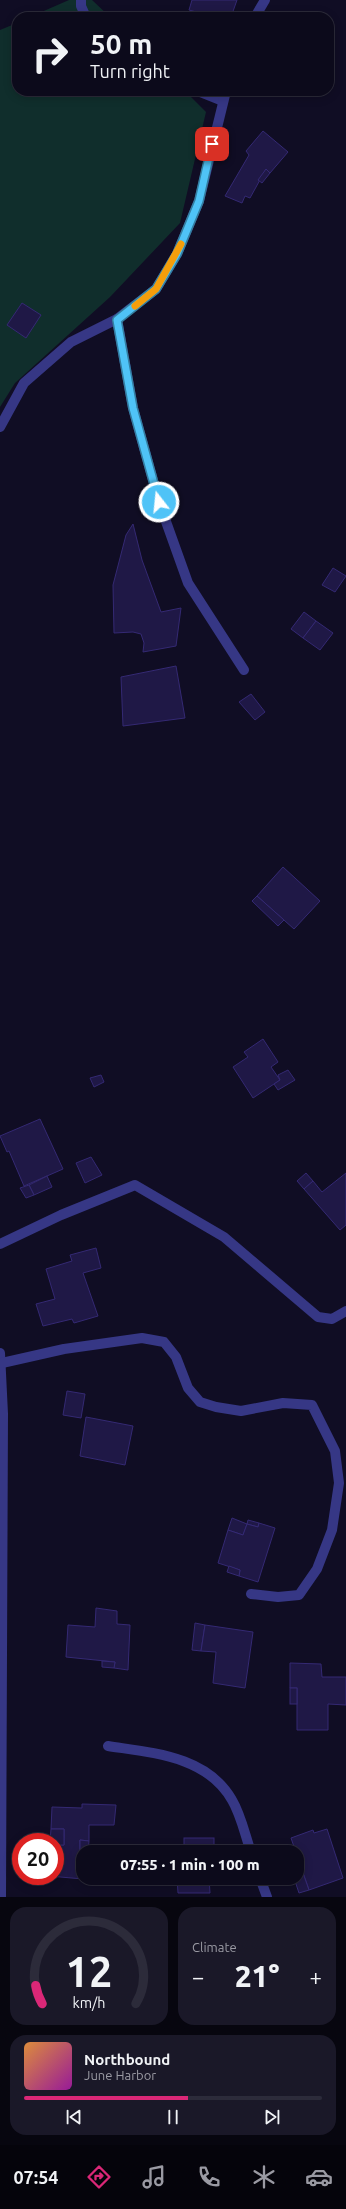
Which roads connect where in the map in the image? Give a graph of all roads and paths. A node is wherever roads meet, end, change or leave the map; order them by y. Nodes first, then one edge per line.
1 (81, 0) edge
2 (265, 0) edge
3 (84, 12) edge
4 (258, 12) edge
5 (224, 96) edge
6 (117, 320) junction
7 (0, 427) edge
8 (244, 670) dead end
9 (0, 1244) edge
10 (346, 1311) edge
11 (1, 1358) edge
12 (251, 1594) dead end
13 (108, 1746) dead end
14 (248, 1845) edge
15 (263, 1885) edge
16 (0, 1897) edge
17 (267, 1897) edge

1 - 3 street
2 - 4 street
5 - 6 street
6 - 7 street
6 - 8 street
9 - 10 street
11 - 12 street
11 - 16 street
13 - 14 street
15 - 17 street

